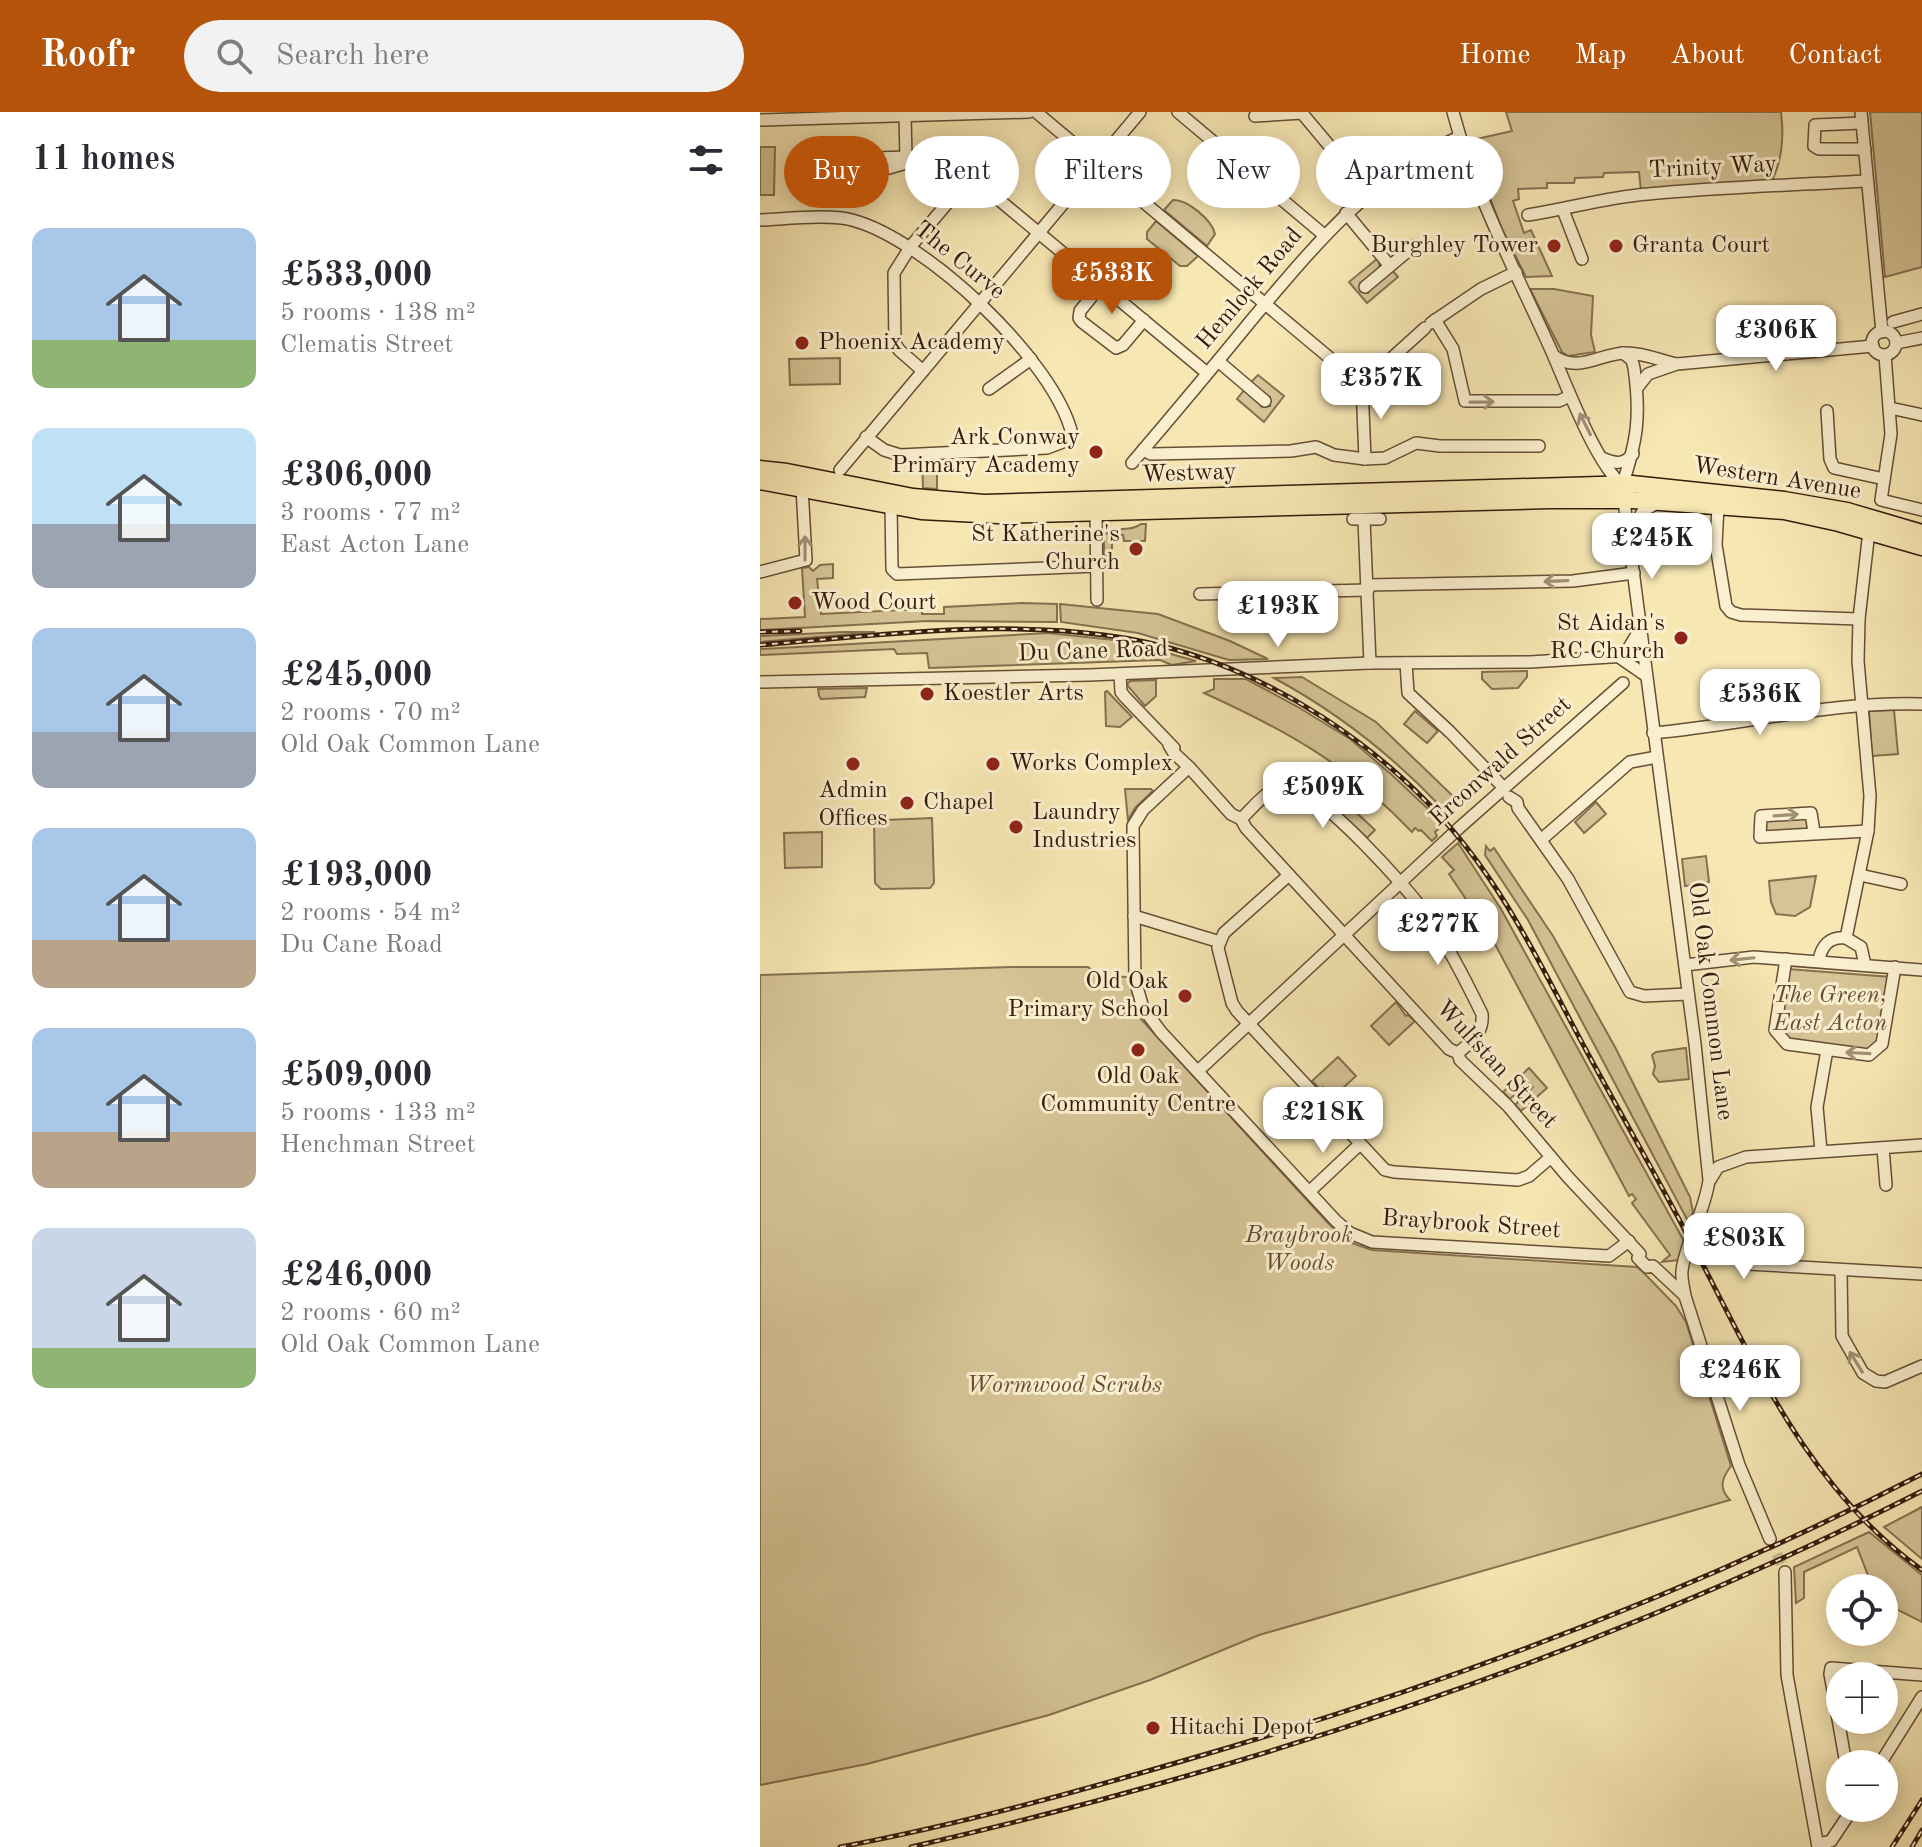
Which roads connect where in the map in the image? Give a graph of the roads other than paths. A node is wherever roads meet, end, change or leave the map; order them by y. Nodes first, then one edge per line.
1 (1029, 112) edge
2 (1036, 112) edge
3 (1140, 112) edge
4 (1178, 112) edge
5 (1453, 112) edge
6 (1302, 113) edge
7 (907, 115) edge
8 (1255, 116) dead end
9 (1862, 117) edge
10 (760, 120) edge
11 (906, 136) edge
12 (1064, 136) edge
13 (1120, 136) edge
14 (1321, 136) edge
15 (1459, 136) edge
16 (1865, 149) junction
17 (1867, 181) junction
18 (1059, 208) edge
19 (1150, 208) edge
20 (1351, 208) edge
21 (1489, 208) edge
22 (1563, 210) junction
23 (1346, 213) junction
24 (1528, 215) dead end
25 (760, 220) edge
26 (1039, 232) junction
27 (1324, 235) junction
28 (1415, 245) dead end
29 (911, 246) junction
30 (1582, 259) dead end
31 (1390, 266) junction
32 (1516, 272) junction
33 (1101, 285) junction
34 (1365, 287) dead end
35 (980, 303) junction
36 (1265, 304) junction
37 (1922, 314) edge
38 (1144, 320) junction
39 (1893, 322) dead end
40 (1430, 324) junction
41 (1882, 332) junction
42 (1922, 338) edge
43 (1896, 343) junction
44 (1873, 346) junction
45 (1623, 353) junction
46 (1553, 355) junction
47 (1885, 355) junction
48 (1031, 359) junction
49 (1218, 361) junction
50 (1578, 363) junction
51 (1677, 364) junction
52 (923, 371) junction
53 (1207, 373) junction
54 (1362, 385) junction
55 (1637, 388) junction
56 (989, 389) dead end
57 (1566, 396) junction
58 (1265, 401) dead end
59 (1890, 408) junction
60 (1827, 411) dead end
61 (1922, 415) edge
62 (866, 437) junction
63 (1539, 446) dead end
64 (1143, 450) junction
65 (1633, 454) junction
66 (1602, 458) junction
67 (1365, 459) junction
68 (1132, 463) dead end
69 (760, 469) edge
70 (840, 470) dead end
71 (1884, 479) junction
72 (760, 481) edge
73 (1652, 485) junction
74 (802, 487) junction
75 (1572, 487) junction
76 (1623, 493) junction
77 (1588, 500) joint
78 (1662, 502) junction
79 (891, 506) junction
80 (1718, 506) junction
81 (1922, 510) edge
82 (1096, 512) junction
83 (1380, 519) dead end
84 (1869, 531) junction
85 (1922, 533) edge
86 (1629, 537) junction
87 (1922, 547) edge
88 (1097, 566) junction
89 (760, 572) edge
90 (1634, 573) junction
91 (1368, 588) junction
92 (1200, 594) dead end
93 (1097, 600) dead end
94 (1859, 619) junction
95 (1640, 629) junction
96 (1643, 655) junction
97 (1622, 657) junction
98 (1370, 663) junction
99 (1406, 663) junction
100 (1120, 674) junction
101 (1645, 675) junction
102 (760, 682) edge
103 (1623, 683) dead end
104 (1862, 704) junction
105 (1922, 704) edge
106 (1653, 733) junction
107 (1657, 757) junction
108 (1189, 767) junction
109 (1505, 792) junction
110 (1241, 819) junction
111 (1868, 831) junction
112 (1814, 832) junction
113 (1760, 837) junction
114 (1542, 839) junction
115 (1761, 850) dead end
116 (1289, 875) junction
117 (1860, 875) junction
118 (1400, 883) junction
119 (1901, 884) dead end
120 (1134, 916) junction
121 (1344, 935) junction
122 (1846, 938) junction
123 (1220, 942) junction
124 (1786, 959) junction
125 (1819, 961) junction
126 (1685, 965) junction
127 (1865, 965) junction
128 (1895, 967) junction
129 (1922, 970) edge
130 (1688, 994) junction
131 (1249, 1024) junction
132 (1827, 1050) junction
133 (1458, 1053) junction
134 (1198, 1071) junction
135 (1360, 1144) junction
136 (1922, 1145) edge
137 (1883, 1148) junction
138 (1821, 1151) junction
139 (1551, 1157) junction
140 (1709, 1180) junction
141 (1886, 1185) dead end
142 (1310, 1191) junction
143 (1699, 1222) junction
144 (1629, 1241) junction
145 (1841, 1271) junction
146 (1922, 1274) edge
147 (1685, 1296) junction
148 (1922, 1366) edge
149 (1770, 1539) tunnel mouth
150 (1785, 1572) tunnel mouth
151 (1922, 1675) edge
152 (1922, 1697) edge
153 (1844, 1750) edge
154 (1889, 1750) edge
155 (1844, 1822) edge
156 (1818, 1846) edge

1 - 7 street
2 - 12 street
3 - 13 street
4 - 27 street
5 - 15 street
6 - 8 street
6 - 14 street
7 - 10 street
7 - 11 street
9 - 16 street
9 - 16 street
16 - 17 street
17 - 22 street, Trinity Way
17 - 41 street
18 - 26 street
19 - 36 street
20 - 23 street, Hemlock Road
21 - 32 street
22 - 24 street, Trinity Way
22 - 30 street
23 - 27 street, Hemlock Road
23 - 31 street
25 - 29 street, The Curve
26 - 29 street
26 - 33 street
26 - 35 street
27 - 36 street, Hemlock Road
28 - 31 street
29 - 35 street, The Curve
29 - 52 street
31 - 34 street
32 - 40 street
32 - 46 street
33 - 38 street
33 - 38 street
35 - 48 street, The Curve
35 - 52 street
36 - 49 street, Hemlock Road
36 - 54 street
37 - 39 street
38 - 53 street
40 - 54 street
40 -> 57 street
41 - 43 street
41 - 44 street
42 - 43 street
43 - 47 street
44 - 47 street
44 - 51 street
45 - 50 street
45 - 51 street
45 - 55 street, Old Oak Common Lane
46 - 50 street
46 - 57 street
47 - 59 street
48 - 56 street
48 - 62 street, The Curve
49 - 53 street, Hemlock Road
49 - 58 street
50 - 57 street
51 - 55 street
52 - 62 street
53 - 64 street, Hemlock Road
54 - 67 street
55 - 65 street, Old Oak Common Lane
66 -> 57 street
59 - 61 street
59 - 71 street
60 - 71 street
62 - 70 street
63 - 67 street
64 - 67 street
64 - 68 street, Hemlock Road
65 - 66 street
65 - 73 street
65 - 76 street, Old Oak Common Lane
66 - 75 street
66 - 76 street
69 - 75 highway, Westway
71 - 81 street
72 - 74 highway, Westway
73 - 76 highway, Western Avenue
73 - 85 highway, Western Avenue
74 - 79 highway, Westway
89 -> 74 street
75 - 76 highway, Westway
76 - 77 highway, Western Avenue
76 - 78 highway, Western Avenue
76 - 86 street, Old Oak Common Lane
77 - 82 highway, Westway
78 - 80 highway, Western Avenue
78 - 86 street
79 - 82 highway, Westway
79 - 88 street
80 - 84 highway, Western Avenue
80 - 94 street
82 - 88 street
83 - 91 street
84 - 87 highway, Western Avenue
84 - 94 street
86 - 90 street, Old Oak Common Lane
88 - 93 street
90 -> 91 street
90 - 95 street, Old Oak Common Lane
91 - 92 street
91 - 98 street
94 - 104 street
95 - 96 street, Old Oak Common Lane
95 - 97 street
96 - 97 street, Du Cane Road
96 - 101 street, Old Oak Common Lane
97 - 99 street, Du Cane Road
97 - 101 street
98 - 99 street, Du Cane Road
98 - 100 street, Du Cane Road
99 - 109 street
100 - 102 street, Du Cane Road
100 - 108 street, Wulfstan Street
101 - 106 street, Old Oak Common Lane
103 - 109 street, Erconwald Street
104 - 105 street
104 - 106 street
104 - 111 street
106 - 107 street, Old Oak Common Lane
107 - 114 street
107 - 126 street, Old Oak Common Lane
108 - 110 street, Wulfstan Street
108 - 120 street, Braybrook Street
109 - 114 street
109 - 118 street, Erconwald Street
110 - 116 street, Wulfstan Street
110 - 118 street
111 - 112 street
111 - 117 street
112 - 113 street
113 -> 112 street
113 - 115 street
114 - 130 street
116 - 121 street, Wulfstan Street
116 - 123 street
117 - 119 street
117 - 122 street
118 - 121 street, Erconwald Street
118 - 133 street
120 - 123 street
120 - 134 street, Braybrook Street
121 - 131 street, Erconwald Street
121 - 133 street, Wulfstan Street
122 - 125 street
122 - 127 street
123 - 131 street
124 - 125 street
124 -> 126 street
124 - 132 street
125 - 127 street
126 - 130 street, Old Oak Common Lane
127 - 128 street
128 - 129 street
128 -> 132 street
130 - 140 street, Old Oak Common Lane
131 - 134 street, Erconwald Street
131 - 135 street
132 - 138 street
133 - 139 street, Wulfstan Street
134 - 142 street, Braybrook Street
135 - 139 street
135 - 142 street
136 - 137 street
137 - 138 street
137 - 141 street
138 - 140 street
139 - 144 street, Wulfstan Street
140 - 143 street, Old Oak Common Lane
142 - 144 street, Braybrook Street
143 - 145 street
143 - 147 street, Old Oak Common Lane
144 - 147 street, Wulfstan Street
145 - 146 street
148 -> 145 street
147 - 149 street, Old Oak Common Lane
150 - 156 street
151 - 153 street
152 - 154 street
155 - 156 street

